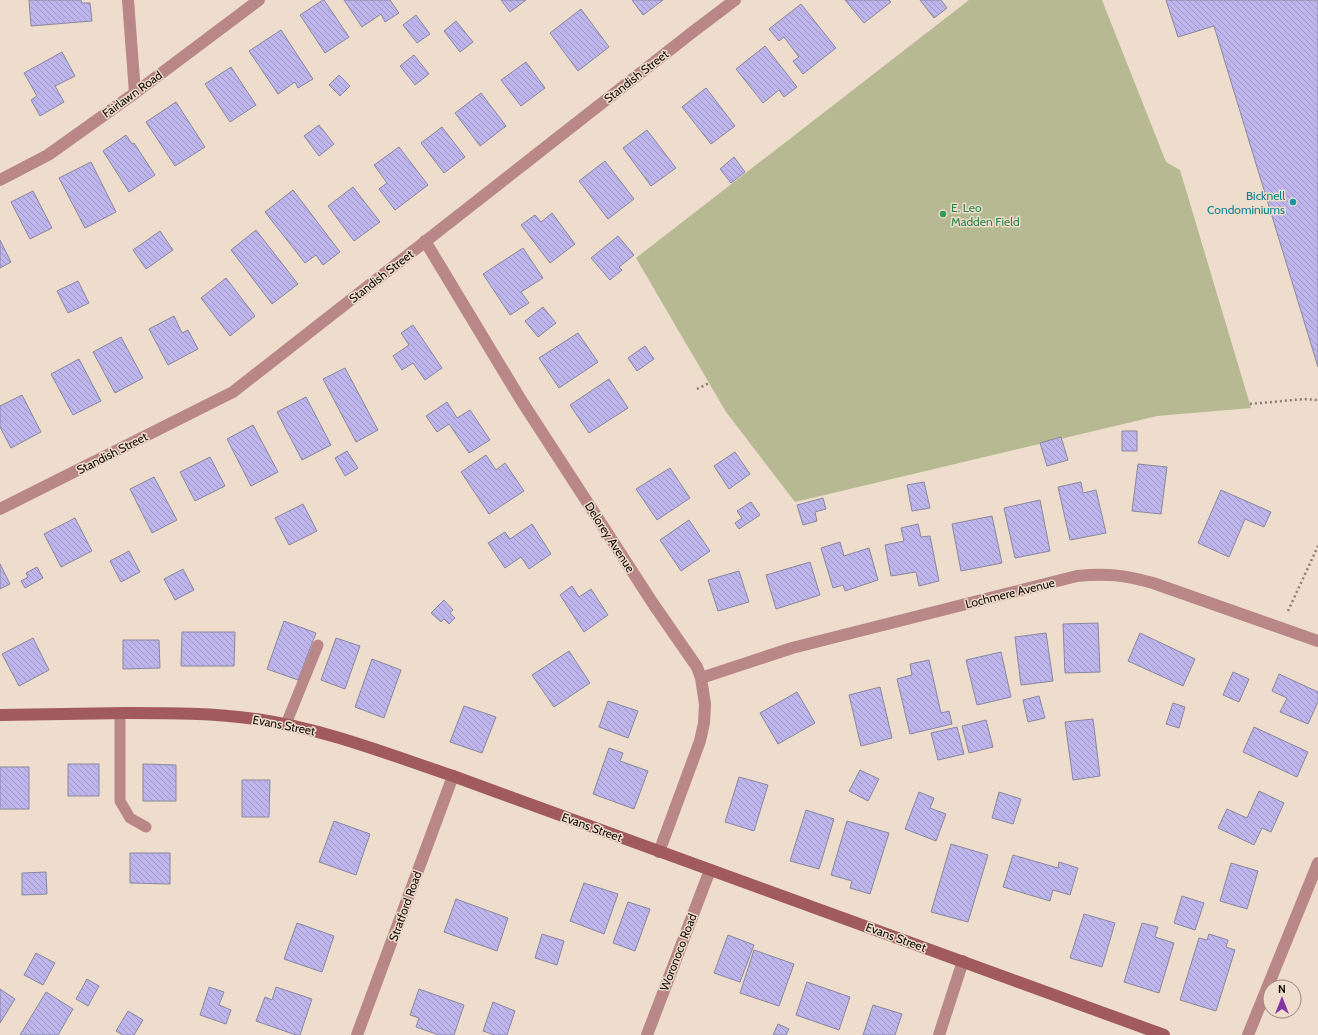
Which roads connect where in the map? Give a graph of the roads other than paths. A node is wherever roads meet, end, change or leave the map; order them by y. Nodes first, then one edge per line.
1 (128, 0) edge
2 (259, 0) edge
3 (735, 0) edge
4 (135, 93) junction
5 (0, 180) edge
6 (425, 241) junction
7 (0, 509) edge
8 (1318, 641) edge
9 (318, 645) dead end
10 (701, 678) junction
11 (120, 713) junction
12 (0, 715) edge
13 (286, 724) junction
14 (453, 776) junction
15 (146, 827) dead end
16 (659, 852) junction
17 (1318, 863) edge
18 (710, 870) junction
19 (963, 961) junction
20 (358, 1035) edge
21 (647, 1035) edge
22 (939, 1035) edge
23 (1164, 1035) edge
24 (1248, 1035) edge

1 - 4 street
2 - 4 street, Fairlawn Road
3 - 6 street, Standish Street
4 - 5 street, Fairlawn Road
6 - 7 street, Standish Street
6 - 10 street, Delorey Avenue
8 - 10 street, Lochmere Avenue
9 - 13 lane
10 - 16 street, Delorey Avenue
11 - 12 street, Evans Street
11 - 13 street, Evans Street
11 - 15 lane
13 - 14 street, Evans Street
14 - 16 street, Evans Street
14 - 20 street, Stratford Road
16 - 18 street, Evans Street
17 - 24 street
18 - 19 street, Evans Street
18 - 21 street, Woronoco Road
19 - 22 street
19 - 23 street, Evans Street

